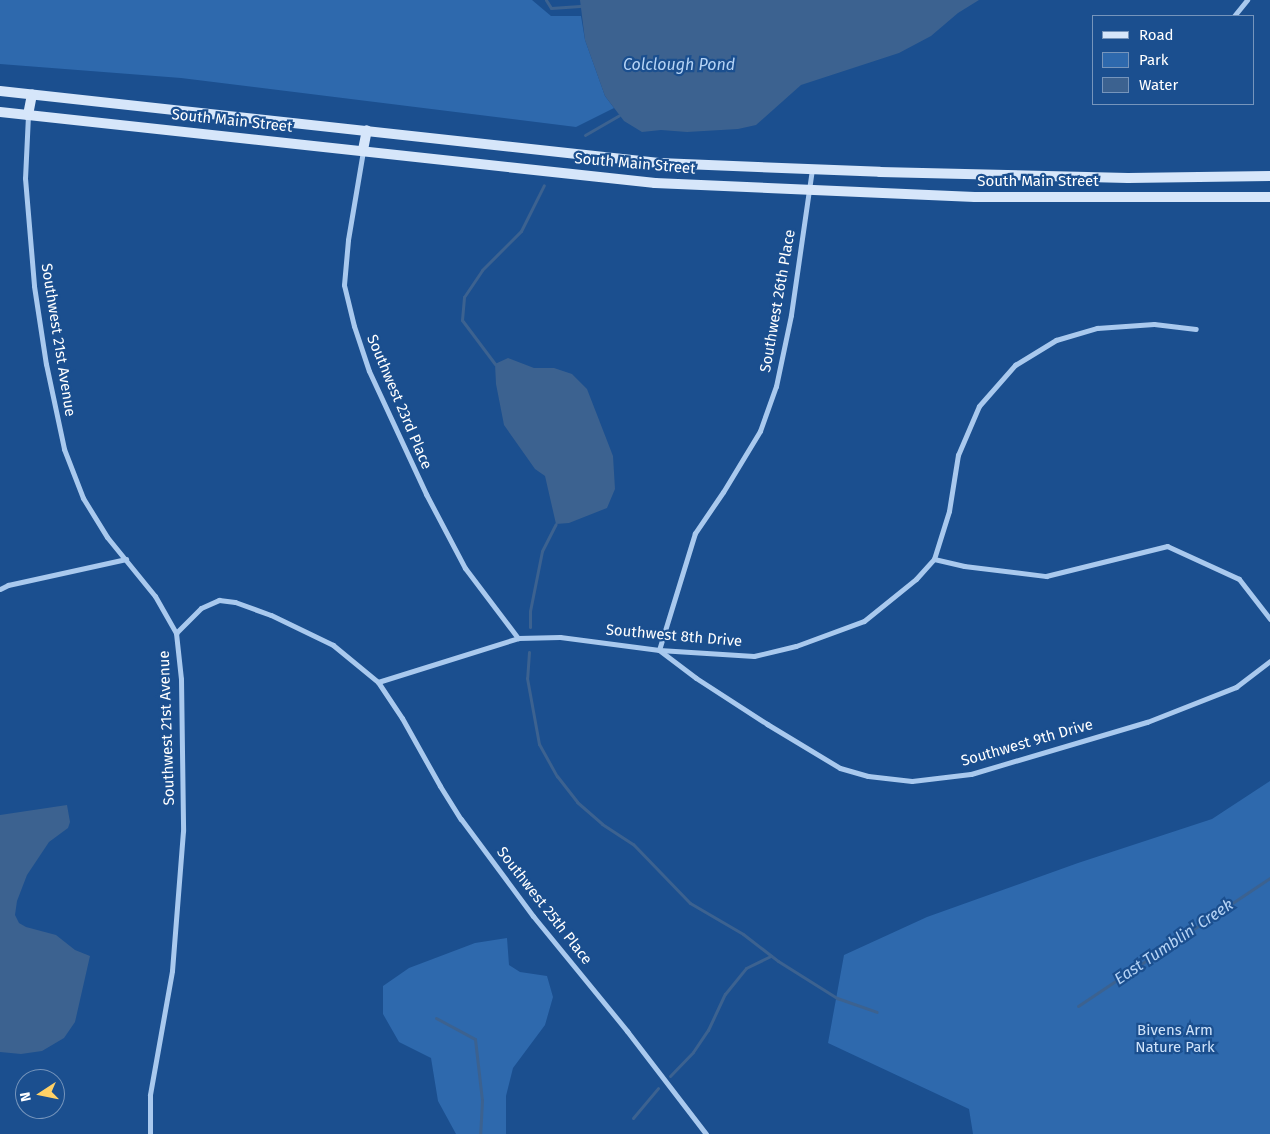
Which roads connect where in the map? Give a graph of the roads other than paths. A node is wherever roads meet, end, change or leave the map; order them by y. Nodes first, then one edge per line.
1 (1247, 0) edge
2 (1235, 15) edge
3 (0, 91) edge
4 (32, 94) junction
5 (0, 112) edge
6 (28, 114) junction
7 (367, 130) junction
8 (363, 150) junction
9 (812, 169) junction
10 (1270, 176) edge
11 (809, 190) junction
12 (1270, 197) edge
13 (1196, 329) dead end
14 (126, 559) junction
15 (934, 559) junction
16 (0, 589) edge
17 (1270, 619) edge
18 (176, 633) junction
19 (518, 638) junction
20 (659, 650) junction
21 (1270, 661) edge
22 (378, 682) junction
23 (150, 1134) edge
24 (706, 1134) edge

1 - 2 street
3 - 4 main road, South Main Street
4 - 6 main road
4 - 7 main road, South Main Street
5 - 6 main road, South Main Street
6 - 8 main road, South Main Street
6 - 14 street, Southwest 21st Avenue
7 - 8 main road
7 - 9 main road, South Main Street
8 - 11 main road, South Main Street
8 - 19 street, Southwest 23rd Place
9 - 10 main road, South Main Street
9 - 11 street, Southwest 26th Place
11 - 12 main road, South Main Street
11 - 20 street, Southwest 26th Place
13 - 15 street
14 - 16 street
14 - 18 street, Southwest 21st Avenue
15 - 17 street
15 - 20 street, Southwest 8th Drive
18 - 22 street
18 - 23 street, Southwest 21st Avenue
19 - 20 street, Southwest 8th Drive
19 - 22 street, Southwest 8th Drive
20 - 21 street, Southwest 9th Drive
22 - 24 street, Southwest 25th Place

